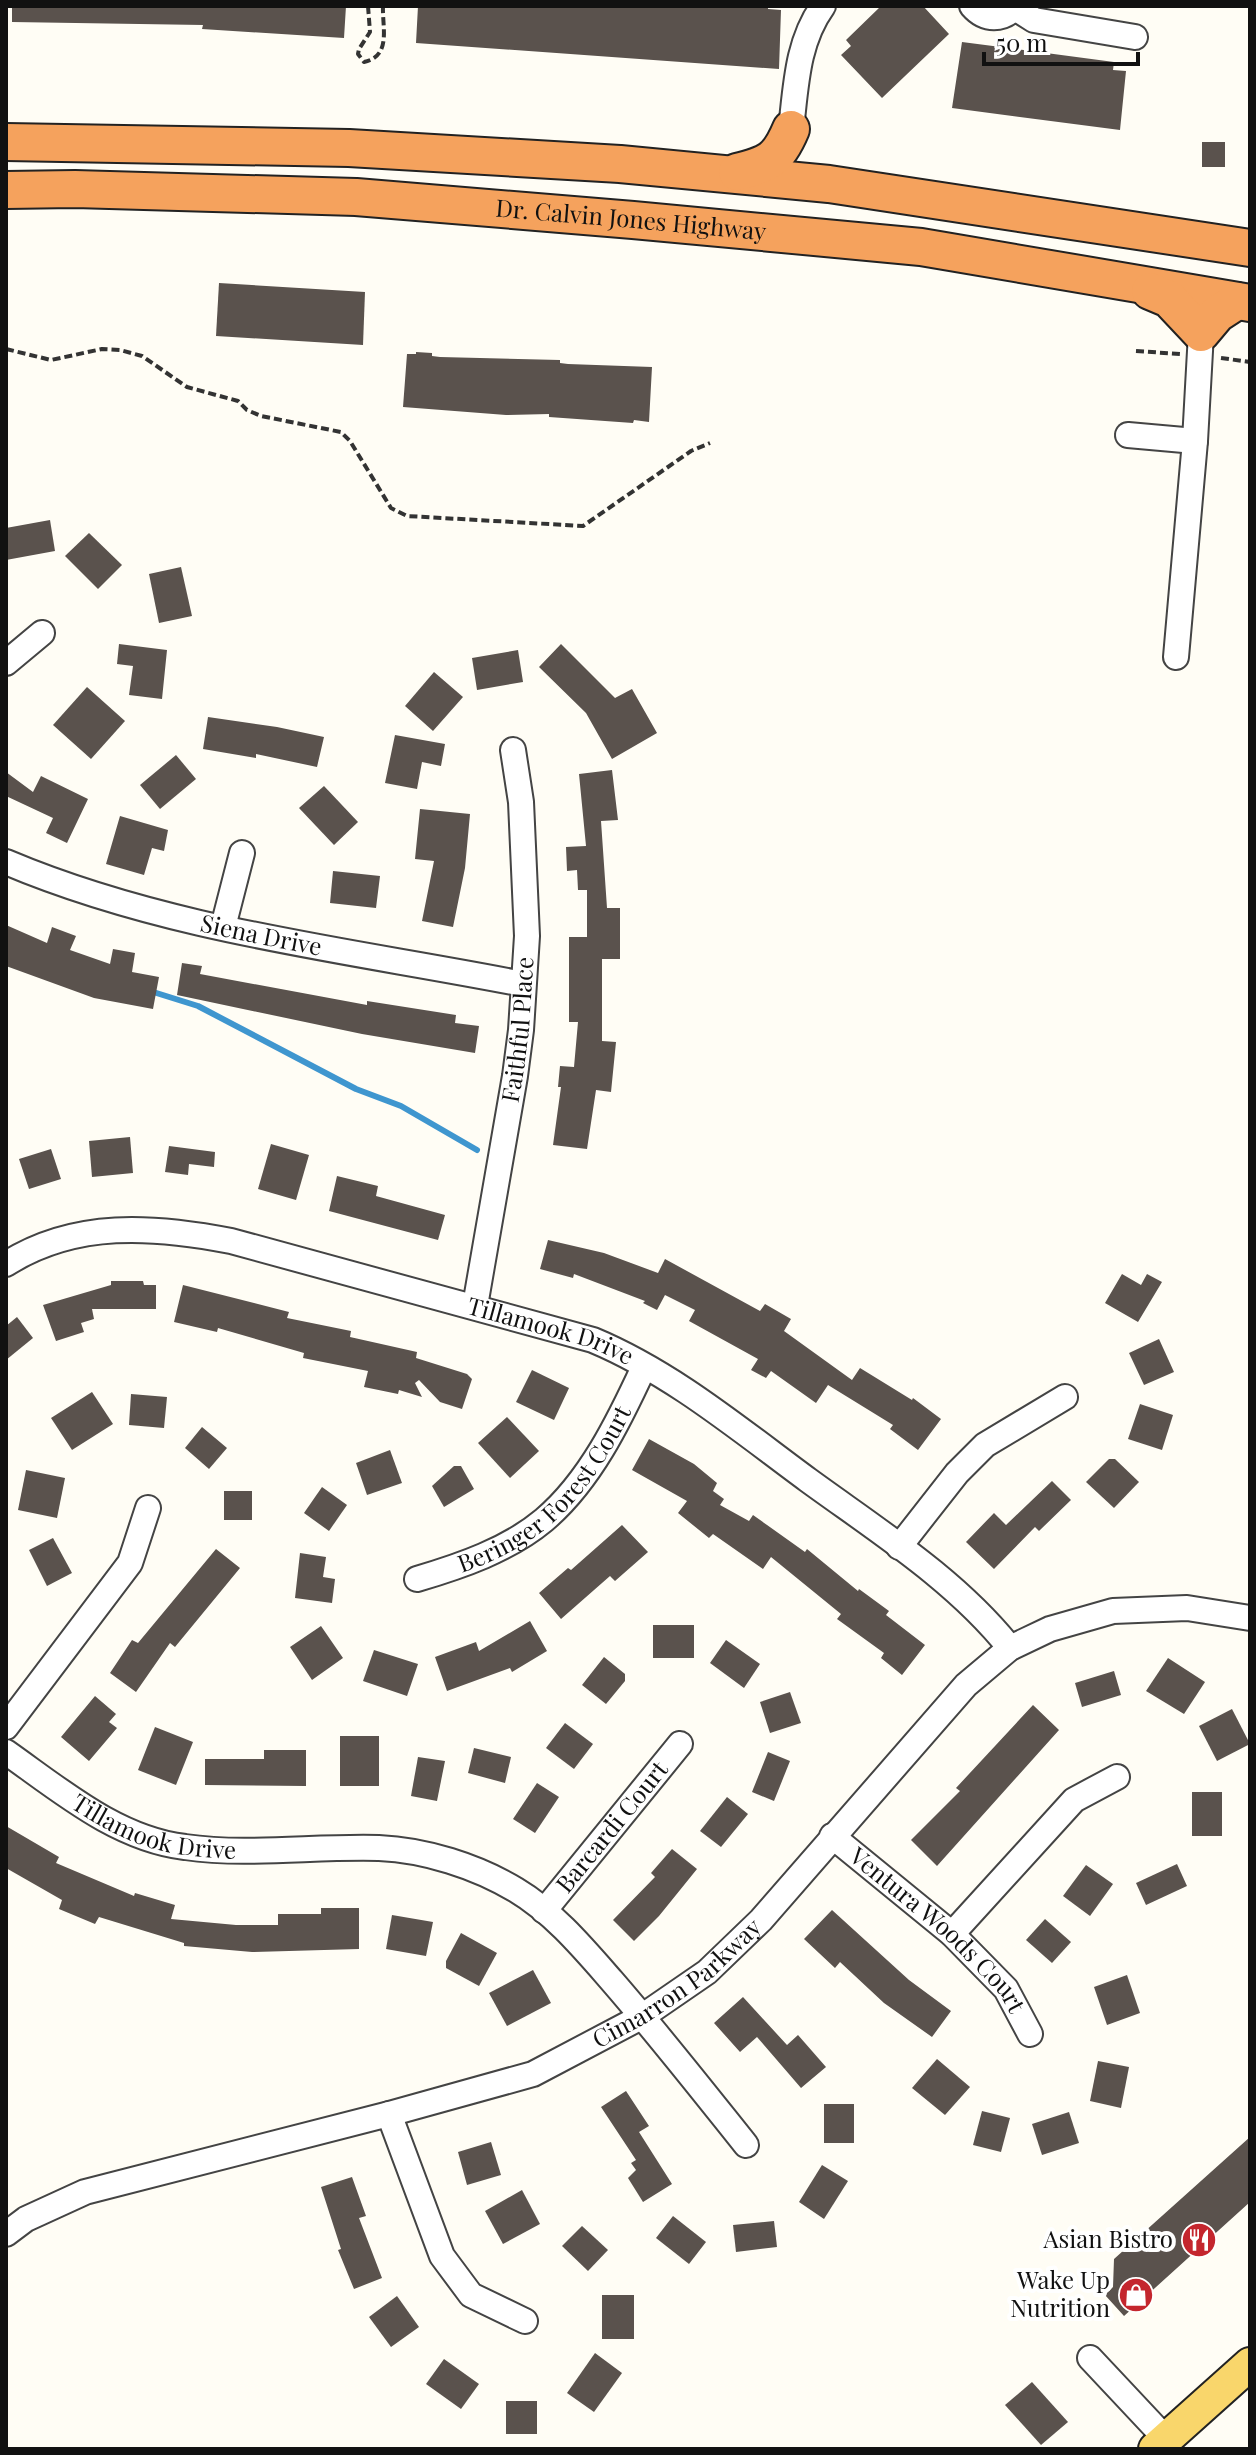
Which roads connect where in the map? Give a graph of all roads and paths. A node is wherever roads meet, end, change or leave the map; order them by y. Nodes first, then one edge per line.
1 (368, 6) edge
2 (383, 6) edge
3 (823, 6) edge
4 (972, 6) edge
5 (1015, 7) edge
6 (1135, 37) dead end
7 (791, 129) junction
8 (6, 142) edge
9 (477, 155) junction
10 (731, 174) junction
11 (829, 184) junction
12 (6, 190) edge
13 (167, 192) junction
14 (1250, 248) edge
15 (1130, 283) junction
16 (1243, 302) edge
17 (1199, 348) junction
18 (6, 349) edge
19 (1136, 351) dead end
20 (1250, 362) edge
21 (1128, 435) dead end
22 (1195, 441) junction
23 (710, 443) dead end
24 (42, 633) dead end
25 (1176, 657) dead end
26 (6, 663) edge
27 (513, 750) dead end
28 (242, 853) dead end
29 (6, 862) edge
30 (223, 927) junction
31 (523, 984) junction
32 (6, 1264) edge
33 (475, 1306) junction
34 (644, 1367) junction
35 (1065, 1397) dead end
36 (148, 1508) dead end
37 (899, 1547) junction
38 (417, 1579) dead end
39 (1250, 1618) edge
40 (1010, 1648) junction
41 (6, 1727) edge
42 (680, 1744) dead end
43 (6, 1752) edge
44 (1117, 1777) dead end
45 (832, 1836) junction
46 (544, 1911) junction
47 (952, 1934) junction
48 (643, 2016) junction
49 (1030, 2034) dead end
50 (389, 2114) junction
51 (746, 2145) dead end
52 (6, 2234) edge
53 (525, 2321) dead end
54 (1090, 2358) dead end
55 (1250, 2364) edge
56 (1160, 2444) edge

1 - 2 path
3 - 7 street
4 - 5 street
5 - 6 street
7 - 10 highway
7 - 11 highway
8 - 9 highway
9 - 10 highway
9 - 13 highway
10 - 11 highway
11 - 14 highway
12 - 13 highway, Dr. Calvin Jones Highway
13 - 15 highway, Dr. Calvin Jones Highway
15 - 16 highway, Dr. Calvin Jones Highway
15 - 17 highway
16 - 17 highway
17 - 19 path
17 - 20 path
17 - 22 street
18 - 23 path
21 - 22 street
22 - 25 street
24 - 26 street
27 - 31 street, Faithful Place
28 - 30 street
29 - 30 street, Siena Drive
30 - 31 street, Siena Drive
31 - 33 street, Faithful Place
32 - 33 street, Tillamook Drive
33 - 34 street, Tillamook Drive
34 - 37 street, Tillamook Drive
34 - 38 street, Beringer Forest Court
35 - 37 street
36 - 41 street
37 - 40 street, Tillamook Drive
39 - 40 street, Cimarron Parkway
40 - 45 street, Cimarron Parkway
42 - 46 street, Barcardi Court
43 - 46 street, Tillamook Drive
44 - 47 street
45 - 47 street, Ventura Woods Court
45 - 48 street, Cimarron Parkway
46 - 48 street, Tillamook Drive
47 - 49 street, Ventura Woods Court
48 - 50 street, Cimarron Parkway
48 - 51 street, Tillamook Drive
50 - 52 street, Cimarron Parkway
50 - 53 street
54 - 56 street
55 - 56 main road

